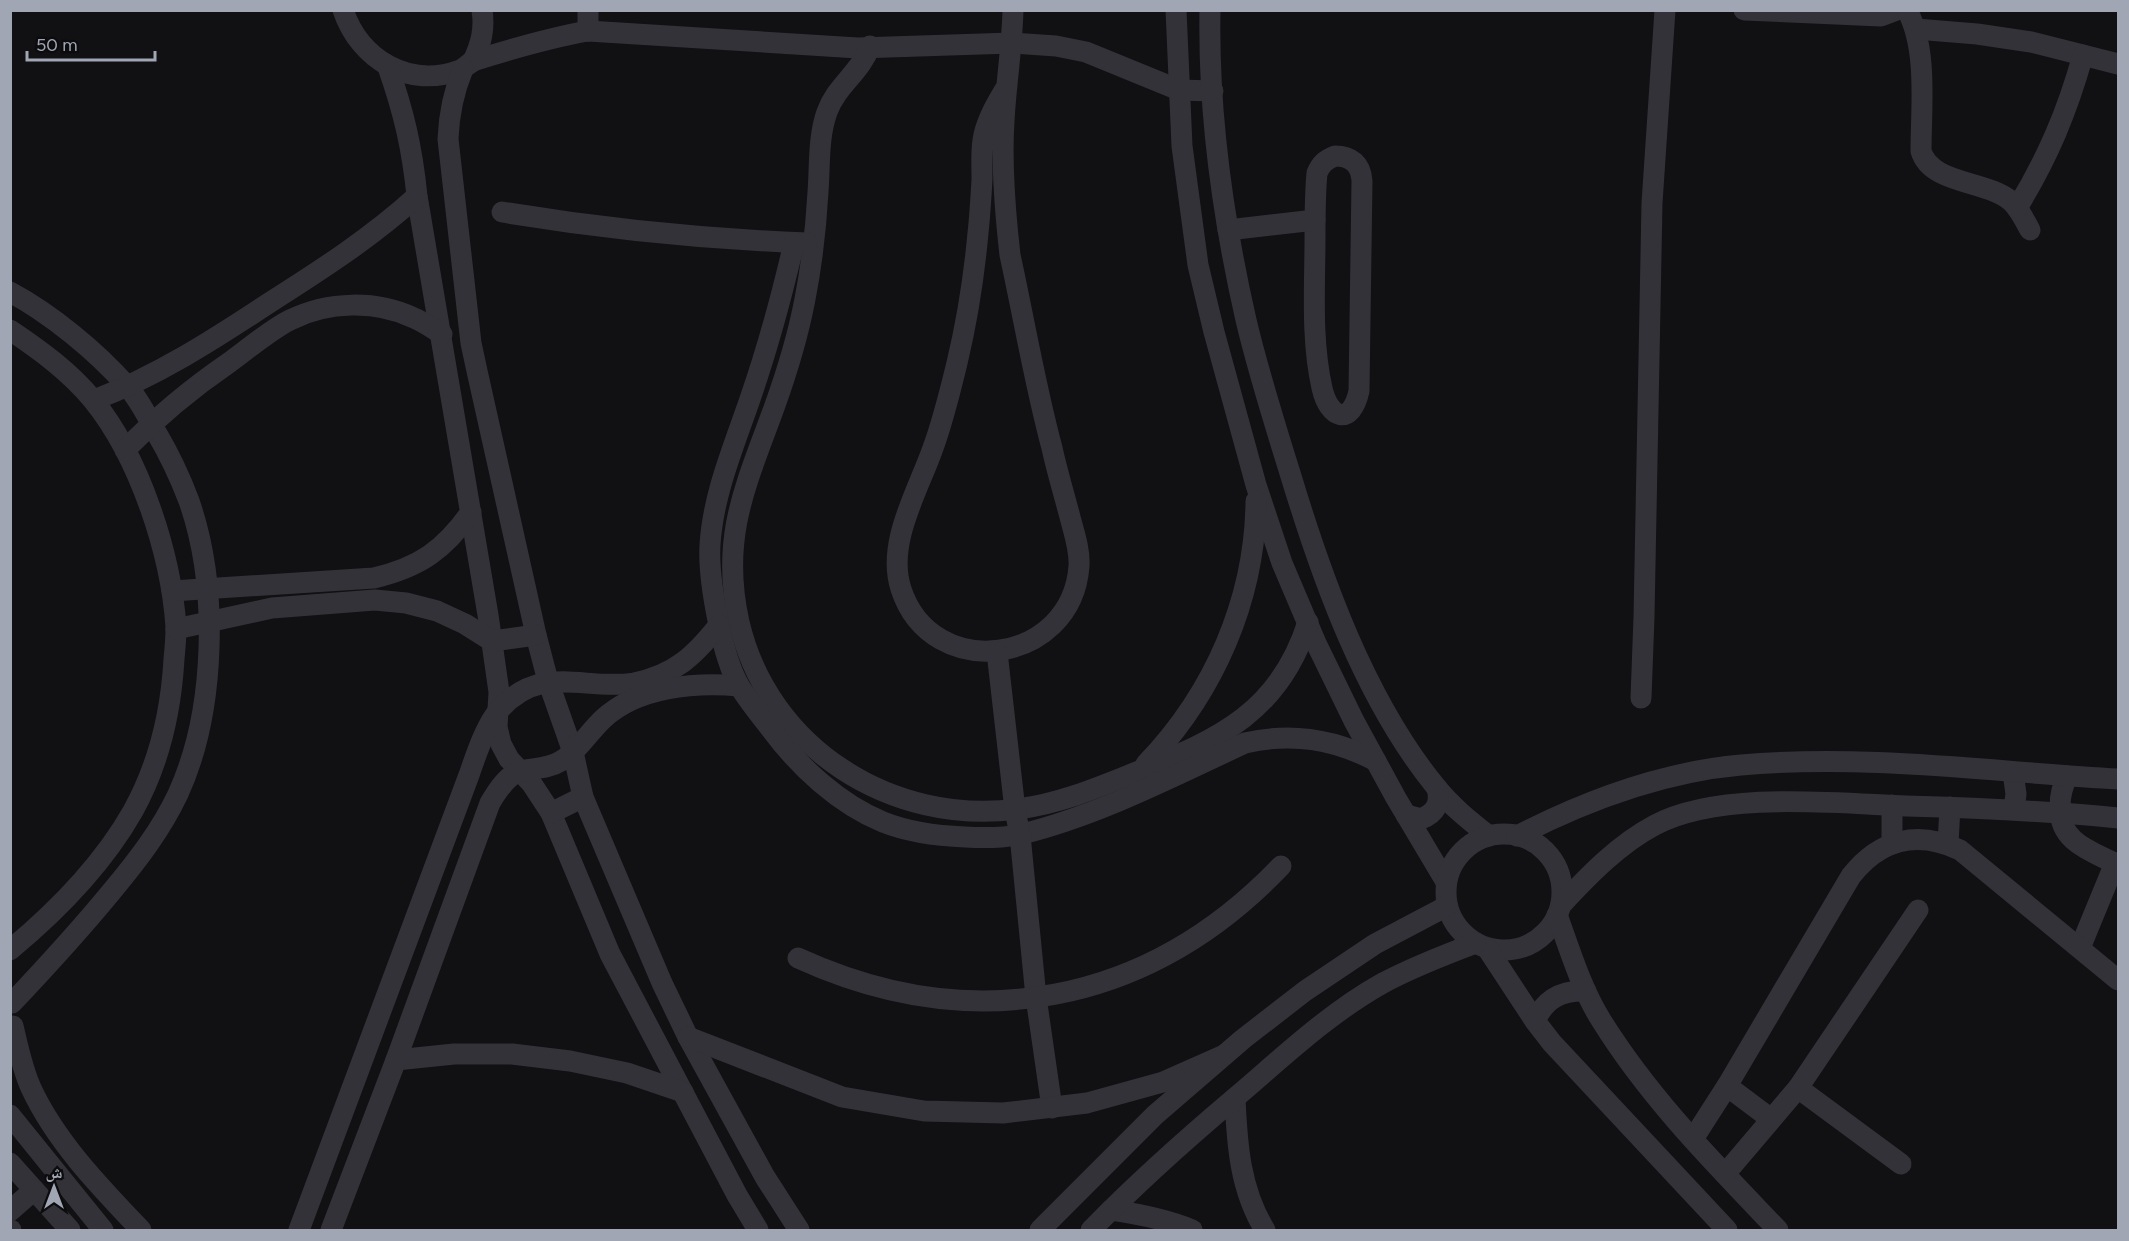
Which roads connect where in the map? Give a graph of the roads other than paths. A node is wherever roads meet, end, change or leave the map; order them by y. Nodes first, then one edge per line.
1 (482, 10) edge
2 (1013, 10) edge
3 (1176, 10) edge
4 (1210, 10) edge
5 (1665, 10) edge
6 (1744, 10) edge
7 (1897, 10) edge
8 (342, 11) edge
9 (1912, 20) edge
10 (588, 21) edge
11 (1012, 43) junction
12 (870, 46) junction
13 (2083, 55) junction
14 (2118, 64) edge
15 (468, 65) junction
16 (388, 67) junction
17 (1007, 86) junction
18 (1179, 90) junction
19 (1213, 91) junction
20 (417, 196) junction
21 (2017, 208) junction
22 (502, 212) dead end
23 (1315, 220) junction
24 (1228, 230) junction
25 (2030, 230) dead end
26 (804, 243) junction
27 (10, 292) edge
28 (10, 330) edge
29 (442, 334) junction
30 (128, 387) junction
31 (93, 400) junction
32 (151, 423) junction
33 (125, 450) junction
34 (1256, 485) junction
35 (471, 512) junction
36 (206, 589) junction
37 (172, 591) junction
38 (208, 621) junction
39 (1308, 622) junction
40 (719, 625) junction
41 (176, 629) junction
42 (536, 635) junction
43 (492, 641) junction
44 (997, 652) junction
45 (548, 681) junction
46 (739, 686) junction
47 (1641, 698) dead end
48 (498, 711) junction
49 (573, 752) junction
50 (1376, 761) junction
51 (1140, 770) junction
52 (520, 771) junction
53 (2013, 772) junction
54 (2068, 776) junction
55 (2118, 779) edge
56 (1437, 788) junction
57 (583, 797) junction
58 (1892, 805) junction
59 (1950, 807) junction
60 (2014, 809) junction
61 (1015, 810) junction
62 (2059, 812) junction
63 (551, 813) junction
64 (1406, 815) junction
65 (2118, 818) edge
66 (1020, 835) junction
67 (1489, 836) junction
68 (1517, 836) junction
69 (1892, 844) junction
70 (1948, 844) junction
71 (2117, 864) edge
72 (1281, 866) dead end
73 (1446, 882) junction
74 (2112, 891) edge
75 (1447, 906) junction
76 (1560, 910) junction
77 (1918, 910) dead end
78 (1481, 946) junction
79 (2080, 948) junction
80 (10, 950) edge
81 (798, 958) dead end
82 (2118, 980) edge
83 (1586, 991) junction
84 (1036, 997) junction
85 (11, 1000) edge
86 (1535, 1021) junction
87 (12, 1029) edge
88 (688, 1037) junction
89 (1224, 1055) junction
90 (396, 1060) junction
91 (1727, 1086) junction
92 (1798, 1088) junction
93 (683, 1092) junction
94 (1235, 1098) junction
95 (1052, 1107) junction
96 (10, 1115) edge
97 (1771, 1119) junction
98 (1693, 1139) junction
99 (10, 1163) edge
100 (1901, 1164) dead end
101 (1725, 1174) junction
102 (34, 1190) junction
103 (1111, 1210) junction
104 (10, 1211) edge
105 (70, 1230) edge
106 (103, 1230) edge
107 (141, 1230) edge
108 (299, 1230) edge
109 (331, 1230) edge
110 (758, 1230) edge
111 (799, 1230) edge
112 (1040, 1230) edge
113 (1091, 1230) edge
114 (1192, 1230) edge
115 (1264, 1230) edge
116 (1727, 1230) edge
117 (1778, 1230) edge

1 - 15 street
2 - 11 street
3 - 18 street
4 - 19 street
5 - 47 street
6 - 7 street
8 - 16 street
9 - 13 street
9 - 21 street
10 - 12 street
10 - 15 street
11 - 12 street
11 - 17 street
11 - 18 street
12 - 26 street
13 - 14 street
13 - 21 street
15 - 16 street
15 - 42 street
16 - 20 street
17 - 44 street
17 - 44 street
18 - 19 street
18 - 34 street
19 - 24 street
20 - 29 street
20 - 30 street
21 - 25 street
22 - 26 street
23 - 23 street
23 - 24 street
24 - 56 street
26 - 40 street
26 - 61 street
27 - 30 street
28 - 31 street
29 - 32 street
29 - 35 street
30 - 31 street
30 - 32 street
31 - 33 street
32 - 33 street
32 - 36 street
33 - 37 street
34 - 39 street
34 - 51 street
35 - 36 street
35 - 43 street
36 - 37 street
36 - 38 street
37 - 41 street
38 - 41 street
38 - 43 street
38 - 85 street
39 - 50 street
39 - 51 street
40 - 45 street
40 - 46 street
41 - 80 street
42 - 43 street
42 - 45 street
43 - 48 street
44 - 61 street
45 - 48 street
45 - 49 street
46 - 49 street
46 - 66 street
48 - 52 street
48 - 108 street
49 - 52 street
49 - 57 street
50 - 64 street
50 - 66 street
51 - 61 street
52 - 63 street
52 - 90 street
53 - 54 street
53 - 60 street
53 - 68 street
54 - 55 street
54 - 62 street
56 - 64 street
56 - 67 street
57 - 63 street
57 - 88 street
58 - 59 street
58 - 69 street
58 - 76 street
59 - 60 street
59 - 70 street
60 - 62 street
61 - 66 street
62 - 65 street
62 - 71 street
63 - 93 street
64 - 73 street
66 - 84 street
67 - 68 street
67 - 73 street
68 - 76 street
69 - 70 street
69 - 91 street
70 - 79 street
71 - 74 street
72 - 84 street
73 - 75 street
74 - 79 street
75 - 78 street
75 - 89 street
76 - 78 street
76 - 83 street
77 - 92 street
78 - 86 street
78 - 94 street
79 - 82 street
81 - 84 street
83 - 86 street
83 - 98 street
84 - 95 street
85 - 87 street
86 - 116 street
87 - 107 street
88 - 95 street
88 - 111 street
89 - 95 street
89 - 112 street
90 - 93 street
90 - 109 street
91 - 97 street
91 - 98 street
92 - 97 street
92 - 100 street
93 - 110 street
94 - 103 street
94 - 115 street
96 - 106 street
97 - 101 street
98 - 101 street
99 - 102 street
101 - 117 street
102 - 104 street
102 - 105 street
103 - 113 street
103 - 114 street

